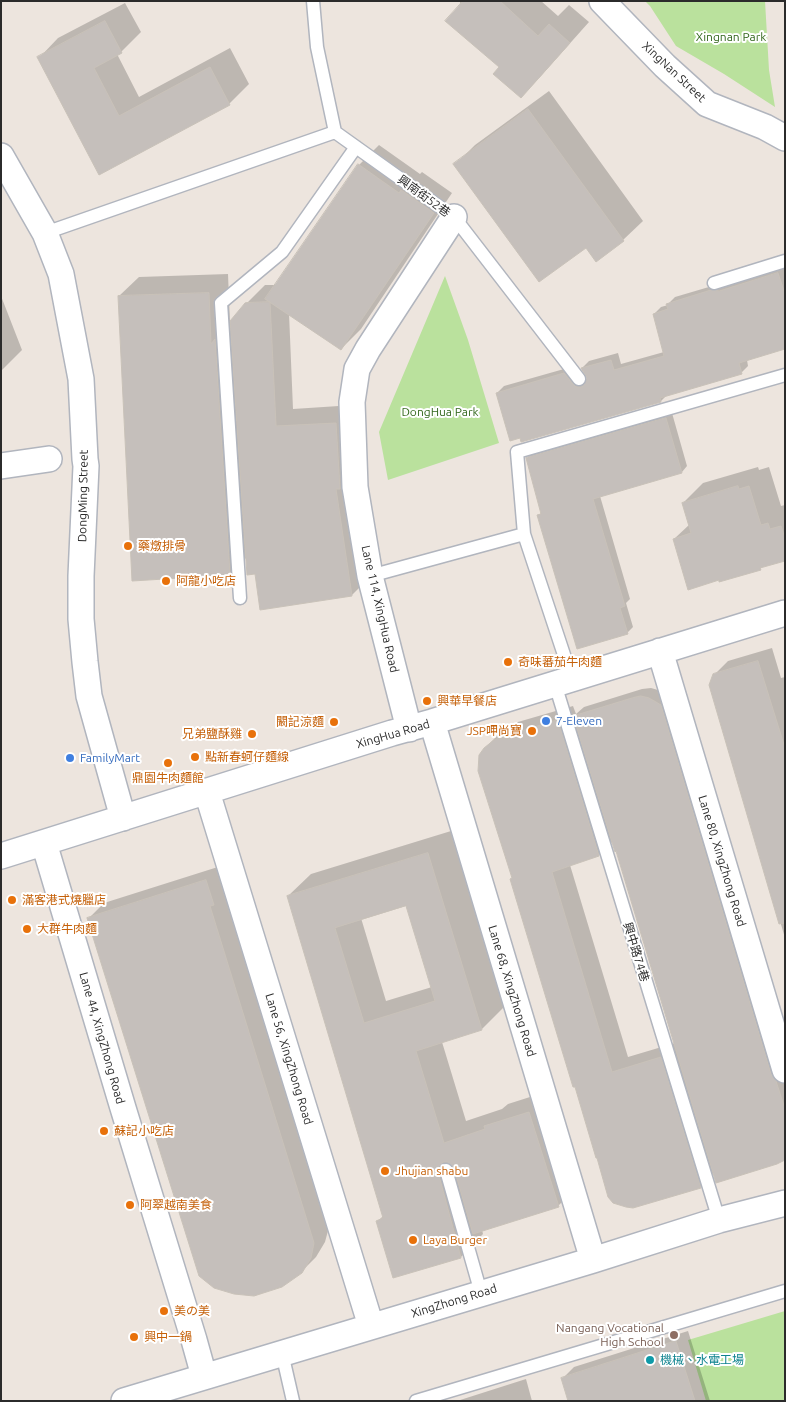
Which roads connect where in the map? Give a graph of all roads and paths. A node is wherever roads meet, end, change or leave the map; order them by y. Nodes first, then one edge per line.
1 (313, 1) edge
2 (602, 1) edge
3 (335, 132) junction
4 (785, 138) edge
5 (356, 147) junction
6 (1, 156) edge
7 (454, 217) junction
8 (45, 233) junction
9 (785, 261) edge
10 (714, 283) dead end
11 (785, 376) edge
12 (578, 379) dead end
13 (49, 459) dead end
14 (1, 466) edge
15 (524, 534) junction
16 (370, 576) junction
17 (240, 598) dead end
18 (785, 613) edge
19 (660, 651) junction
20 (563, 681) junction
21 (420, 726) junction
22 (207, 792) junction
23 (123, 818) junction
24 (44, 843) junction
25 (1, 856) edge
26 (785, 1070) edge
27 (446, 1170) dead end
28 (785, 1203) edge
29 (719, 1220) junction
30 (593, 1260) junction
31 (785, 1291) edge
32 (481, 1293) junction
33 (371, 1326) junction
34 (282, 1353) junction
35 (204, 1376) junction
36 (124, 1401) edge
37 (293, 1401) edge
38 (416, 1401) edge

1 - 3 lane
2 - 4 street, XingNan Street
3 - 5 lane, 興南街52巷
3 - 8 lane
5 - 7 lane, 興南街52巷
5 - 17 lane
6 - 8 street, DongMing Street
7 - 12 lane, 興南街52巷
7 - 16 street, Lane 114, XingHua Road
8 - 23 street, DongMing Street
9 - 10 lane
11 - 15 lane, 興中路74巷
13 - 14 street
15 - 16 lane
15 - 20 lane, 興中路74巷
16 - 21 street, Lane 114, XingHua Road
18 - 19 street, XingHua Road
19 - 20 street, XingHua Road
19 - 26 street, Lane 80, XingZhong Road
20 - 21 street, XingHua Road
20 - 29 lane, 興中路74巷
21 - 22 street, XingHua Road
21 - 30 street, Lane 68, XingZhong Road
22 - 23 street, XingHua Road
22 - 33 street, Lane 56, XingZhong Road
23 - 24 street, XingHua Road
24 - 25 street, XingHua Road
24 - 35 street, Lane 44, XingZhong Road
27 - 32 lane
28 - 29 street, XingZhong Road
29 - 30 street, XingZhong Road
30 - 32 street, XingZhong Road
31 - 38 lane
32 - 33 street, XingZhong Road
33 - 34 street, XingZhong Road
34 - 35 street, XingZhong Road
34 - 37 lane
35 - 36 street, XingZhong Road

